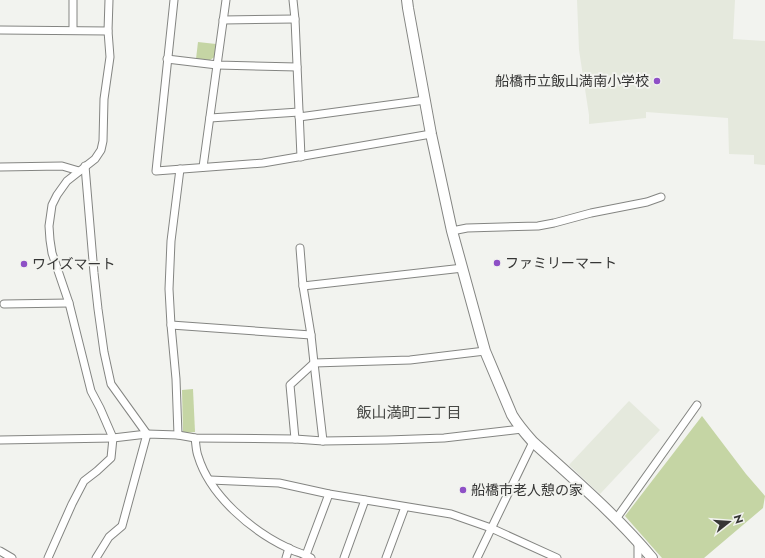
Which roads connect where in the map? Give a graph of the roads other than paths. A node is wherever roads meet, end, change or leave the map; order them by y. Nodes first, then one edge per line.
1 (73, 0) edge
2 (108, 0) edge
3 (174, 0) edge
4 (226, 0) edge
5 (293, 0) edge
6 (407, 0) edge
7 (295, 19) junction
8 (223, 20) junction
9 (2, 30) edge
10 (73, 30) junction
11 (108, 31) junction
12 (167, 59) junction
13 (217, 65) junction
14 (297, 67) junction
15 (425, 100) junction
16 (299, 115) junction
17 (210, 118) junction
18 (431, 134) junction
19 (301, 157) junction
20 (2, 166) edge
21 (85, 166) junction
22 (204, 167) junction
23 (180, 169) junction
24 (79, 171) junction
25 (661, 197) dead end
26 (452, 231) junction
27 (300, 248) dead end
28 (463, 268) junction
29 (304, 286) junction
30 (4, 304) dead end
31 (69, 304) junction
32 (171, 325) junction
33 (312, 335) junction
34 (485, 351) junction
35 (314, 363) junction
36 (697, 405) dead end
37 (522, 429) junction
38 (147, 434) junction
39 (178, 435) junction
40 (113, 438) junction
41 (195, 438) junction
42 (295, 439) junction
43 (0, 440) edge
44 (323, 441) junction
45 (533, 442) junction
46 (210, 480) junction
47 (329, 494) junction
48 (365, 500) junction
49 (405, 507) junction
50 (616, 518) junction
51 (491, 528) junction
52 (638, 541) junction
53 (288, 548) junction
54 (0, 551) edge
55 (309, 557) edge
56 (12, 558) edge
57 (48, 558) edge
58 (96, 558) edge
59 (286, 558) edge
60 (344, 558) edge
61 (386, 558) edge
62 (477, 558) edge
63 (557, 558) edge
64 (638, 558) edge
65 (652, 558) edge

1 - 10 street
2 - 11 street
3 - 12 street
4 - 8 street
5 - 7 street
6 - 15 street
7 - 8 street
7 - 14 street
8 - 13 street
9 - 10 street
10 - 11 street
11 - 21 street
12 - 13 street
12 - 23 street
13 - 14 street
13 - 17 street
14 - 16 street
15 - 16 street
15 - 18 street
16 - 17 street
16 - 19 street
17 - 22 street
18 - 19 street
18 - 26 street
19 - 22 street
20 - 24 street
21 - 24 street
21 - 38 street
22 - 23 street
23 - 32 street
24 - 31 street
25 - 26 street
26 - 28 street
27 - 29 street
28 - 29 street
28 - 34 street
29 - 33 street
30 - 31 street
31 - 40 street
32 - 33 street
32 - 39 street
33 - 35 street
34 - 35 street
34 - 37 street
35 - 42 street
35 - 44 street
36 - 50 street
37 - 44 street
37 - 45 street
38 - 39 street
38 - 40 street
38 - 58 street
39 - 41 street
40 - 43 street
40 - 57 street
41 - 42 street
41 - 46 street
42 - 44 street
45 - 50 street
45 - 51 street
46 - 47 street
46 - 53 street
47 - 48 street
47 - 55 street
48 - 49 street
48 - 60 street
49 - 51 street
49 - 61 street
50 - 52 street
51 - 62 street
51 - 63 street
52 - 64 street
52 - 65 street
53 - 55 street
53 - 59 street
54 - 56 street

